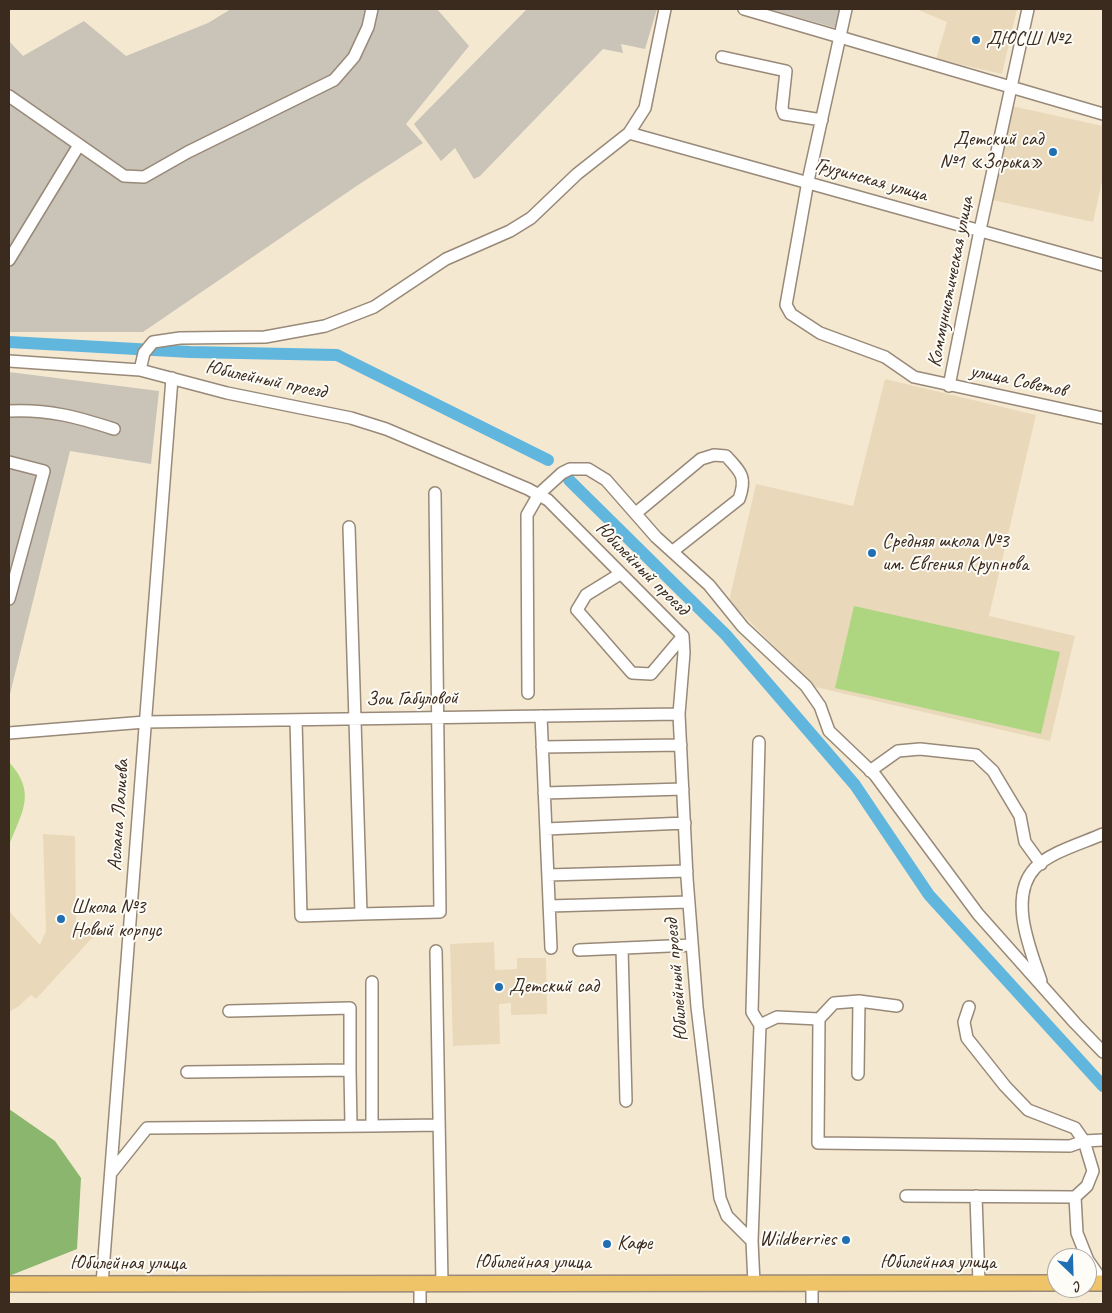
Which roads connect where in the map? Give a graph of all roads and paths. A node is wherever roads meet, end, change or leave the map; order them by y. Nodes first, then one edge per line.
1 (372, 9) edge
2 (665, 9) edge
3 (744, 9) edge
4 (846, 9) edge
5 (1028, 9) edge
6 (840, 38) junction
7 (722, 57) dead end
8 (1012, 87) junction
9 (9, 96) edge
10 (1103, 114) edge
11 (822, 120) junction
12 (629, 133) junction
13 (79, 145) junction
14 (808, 181) junction
15 (980, 230) junction
16 (9, 260) edge
17 (1103, 265) edge
18 (9, 361) edge
19 (140, 370) junction
20 (172, 378) junction
21 (949, 386) junction
22 (9, 411) edge
23 (1103, 418) edge
24 (114, 429) dead end
25 (9, 462) edge
26 (435, 493) dead end
27 (539, 494) junction
28 (636, 513) junction
29 (349, 527) dead end
30 (673, 552) junction
31 (620, 574) junction
32 (9, 599) edge
33 (683, 636) junction
34 (528, 693) dead end
35 (679, 714) junction
36 (541, 716) junction
37 (438, 718) junction
38 (356, 719) junction
39 (296, 720) junction
40 (145, 722) junction
41 (9, 733) edge
42 (759, 742) dead end
43 (681, 744) junction
44 (542, 747) junction
45 (870, 771) junction
46 (683, 789) junction
47 (544, 793) junction
48 (684, 823) junction
49 (546, 829) junction
50 (1103, 834) edge
51 (1041, 864) junction
52 (687, 871) junction
53 (548, 875) junction
54 (689, 902) junction
55 (549, 906) junction
56 (361, 914) junction
57 (692, 945) junction
58 (551, 948) dead end
59 (622, 948) junction
60 (579, 950) dead end
61 (436, 951) dead end
62 (372, 982) dead end
63 (1043, 988) junction
64 (859, 1001) junction
65 (897, 1006) dead end
66 (969, 1007) dead end
67 (229, 1011) dead end
68 (819, 1019) junction
69 (760, 1025) junction
70 (1103, 1052) edge
71 (350, 1070) junction
72 (187, 1072) dead end
73 (858, 1074) dead end
74 (626, 1100) dead end
75 (439, 1125) junction
76 (351, 1126) junction
77 (372, 1126) junction
78 (1103, 1140) edge
79 (1084, 1141) junction
80 (111, 1173) junction
81 (906, 1196) dead end
82 (976, 1196) junction
83 (1075, 1197) junction
84 (752, 1241) junction
85 (1083, 1248) edge
86 (420, 1282) junction
87 (442, 1283) junction
88 (754, 1283) junction
89 (812, 1283) junction
90 (979, 1283) junction
91 (1047, 1283) edge
92 (9, 1284) edge
93 (102, 1284) junction
94 (420, 1304) edge
95 (812, 1304) edge

1 - 13 street
2 - 12 street
3 - 6 street
4 - 6 street
5 - 8 street, Коммунистическая улица
6 - 8 street
6 - 11 street
7 - 11 street
8 - 10 street
8 - 15 street, Коммунистическая улица
9 - 13 street
11 - 14 street
12 - 14 street, Грузинская улица
12 - 19 street
13 - 16 street
14 - 15 street, Грузинская улица
14 - 21 street, улица Советов
15 - 17 street, Грузинская улица
15 - 21 street, Коммунистическая улица
18 - 19 street, Юбилейный проезд
19 - 20 street, Юбилейный проезд
20 - 27 street, Юбилейный проезд
20 - 40 street, Аслана Лалиева
21 - 23 street, улица Советов
22 - 24 street
25 - 32 street
26 - 37 street
27 - 28 street
27 - 31 street, Юбилейный проезд
27 - 34 street
28 - 30 street
28 - 30 street
29 - 38 street
30 - 45 street
31 - 33 street, Юбилейный проезд
31 - 33 street
33 - 35 street, Юбилейный проезд
35 - 36 street, Зои Габуловой
35 - 43 street, Юбилейный проезд
36 - 37 street, Зои Габуловой
36 - 44 street
37 - 38 street, Зои Габуловой
37 - 56 street
38 - 39 street, Зои Габуловой
38 - 56 street
39 - 40 street, Зои Габуловой
39 - 56 street
40 - 41 street, Зои Габуловой
40 - 80 street, Аслана Лалиева
42 - 69 street
43 - 44 street
43 - 46 street, Юбилейный проезд
44 - 47 street
45 - 51 street
45 - 63 street
46 - 47 street
46 - 48 street, Юбилейный проезд
47 - 49 street
48 - 49 street
48 - 52 street, Юбилейный проезд
49 - 53 street
50 - 51 street
51 - 63 street
52 - 53 street
52 - 54 street, Юбилейный проезд
53 - 55 street
54 - 55 street
54 - 57 street, Юбилейный проезд
55 - 58 street
57 - 59 street
57 - 84 street, Юбилейный проезд
59 - 60 street
59 - 74 street
61 - 75 street
62 - 77 street
63 - 70 street
64 - 65 street
64 - 68 street
64 - 73 street
66 - 79 street
67 - 71 street
68 - 69 street
68 - 79 street
69 - 84 street
71 - 72 street
71 - 76 street
75 - 77 street
75 - 87 street
76 - 77 street
76 - 80 street
78 - 79 street
79 - 83 street
80 - 93 street, Аслана Лалиева
81 - 82 street
82 - 83 street
82 - 90 street
83 - 85 street
84 - 88 street
86 - 87 main road, Юбилейная улица
86 - 93 main road, Юбилейная улица
86 - 94 street
87 - 88 main road, Юбилейная улица
88 - 89 main road, Юбилейная улица
89 - 90 main road, Юбилейная улица
89 - 95 street
90 - 91 main road, Юбилейная улица
92 - 93 main road, Юбилейная улица

